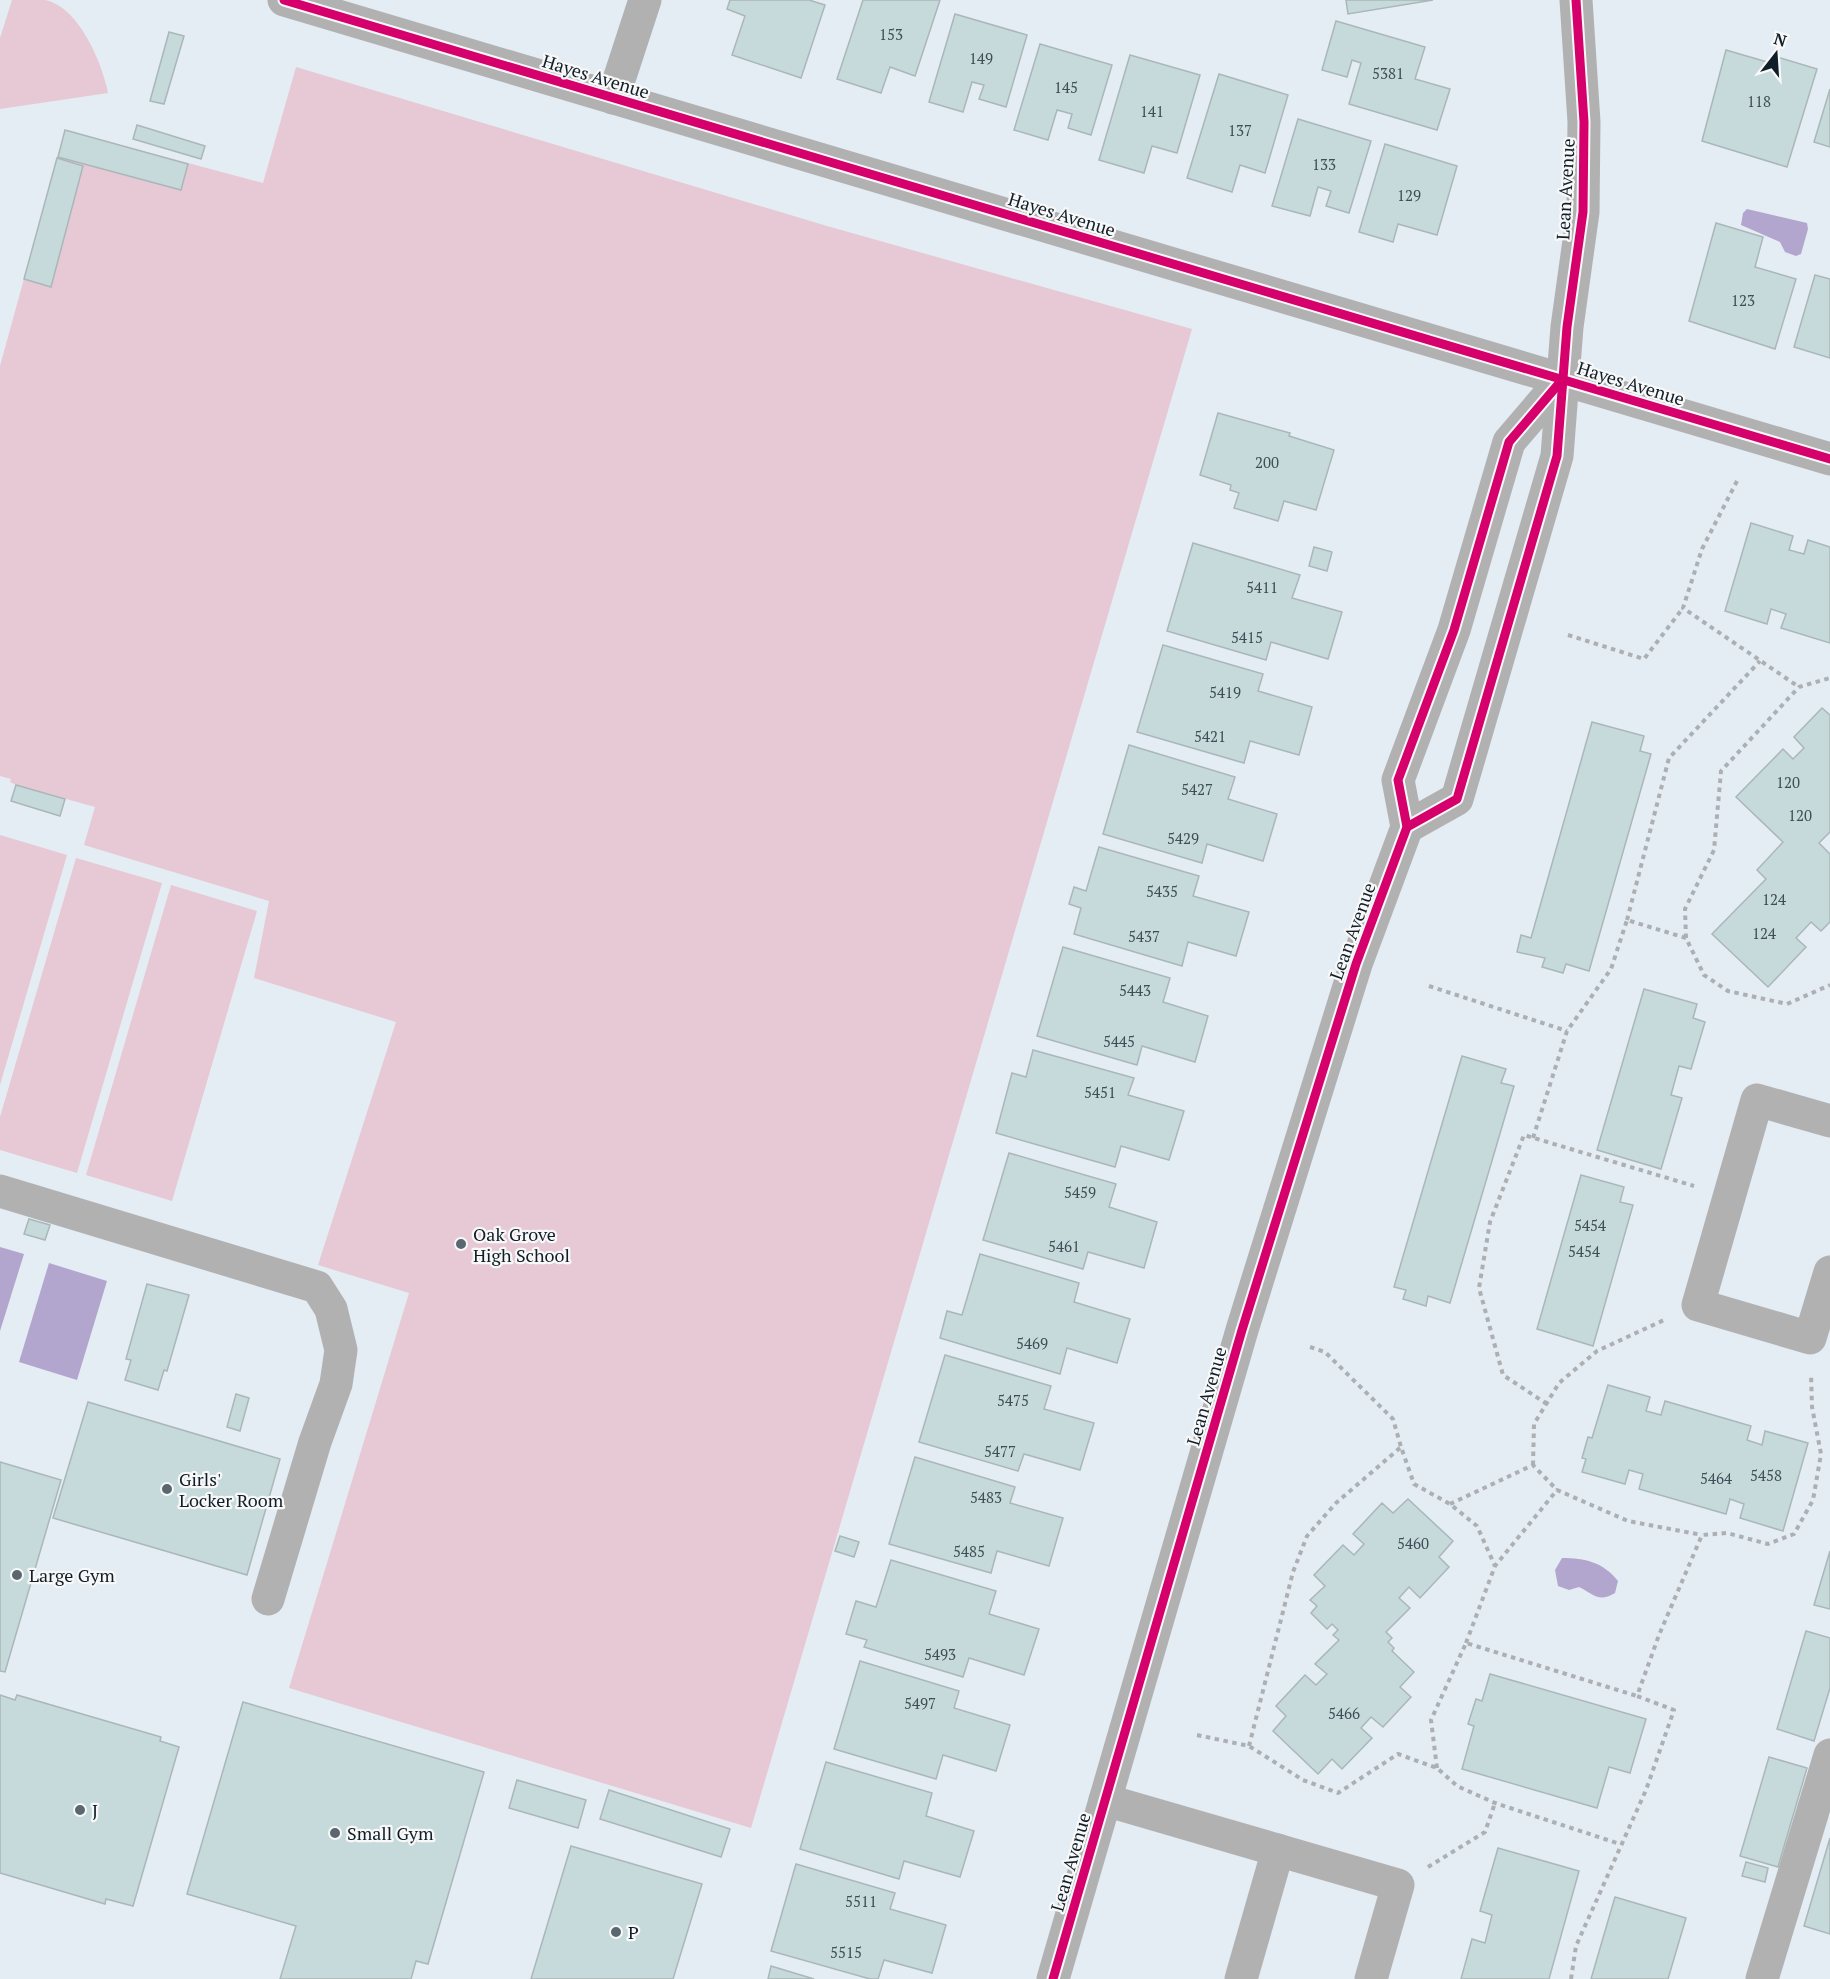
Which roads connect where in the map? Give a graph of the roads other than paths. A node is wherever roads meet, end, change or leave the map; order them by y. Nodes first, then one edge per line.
1 (284, 0) edge
2 (645, 0) edge
3 (1587, 2) edge
4 (613, 98) junction
5 (1562, 380) junction
6 (1830, 459) edge
7 (1407, 827) junction
8 (1830, 1121) edge
9 (0, 1191) edge
10 (1830, 1272) edge
11 (268, 1599) dead end
12 (1830, 1755) edge
13 (1106, 1800) junction
14 (1278, 1850) junction
15 (1053, 1979) edge
16 (1241, 1979) edge
17 (1371, 1979) edge
18 (1762, 1979) edge

1 - 4 street, Hayes Avenue
2 - 4 street
3 - 5 street, Lean Avenue
4 - 5 street, Hayes Avenue
5 - 6 street, Hayes Avenue
5 - 7 street
5 - 7 street, Lean Avenue
7 - 13 street, Lean Avenue
8 - 10 street
9 - 11 street
12 - 18 street
13 - 14 street
13 - 15 street, Lean Avenue
14 - 16 street
14 - 17 street

